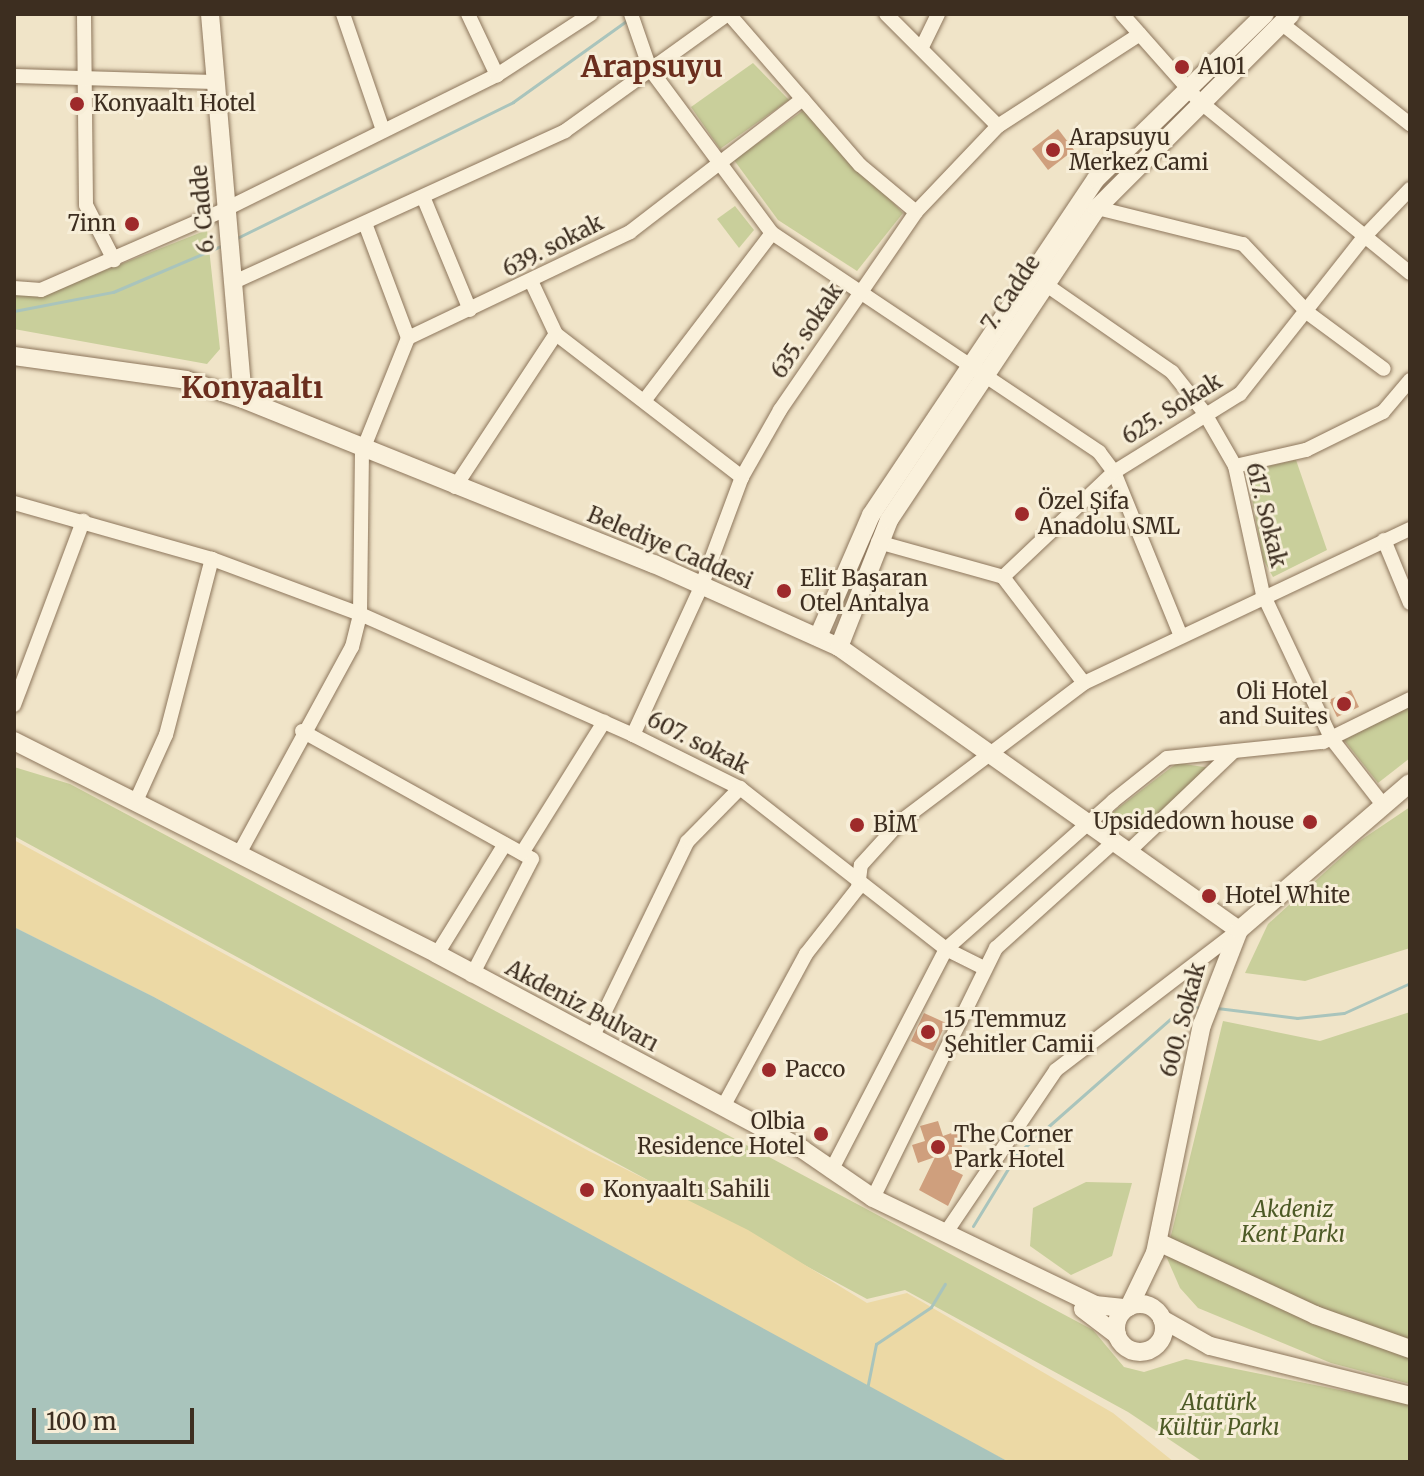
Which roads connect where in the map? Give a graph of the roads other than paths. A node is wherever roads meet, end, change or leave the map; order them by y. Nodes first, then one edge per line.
1 (84, 14) edge
2 (210, 14) edge
3 (343, 14) edge
4 (468, 14) edge
5 (591, 14) edge
6 (631, 14) edge
7 (728, 14) edge
8 (886, 14) edge
9 (938, 14) edge
10 (1122, 14) edge
11 (1279, 17) edge
12 (1140, 34) junction
13 (922, 47) junction
14 (650, 69) junction
15 (497, 75) junction
16 (14, 76) edge
17 (85, 79) junction
18 (215, 82) junction
19 (1186, 87) junction
20 (803, 99) junction
21 (1199, 101) junction
22 (1410, 124) edge
23 (998, 126) junction
24 (383, 130) junction
25 (720, 164) junction
26 (1410, 189) edge
27 (424, 199) junction
28 (1097, 208) junction
29 (226, 209) junction
30 (916, 212) junction
31 (366, 226) junction
32 (772, 233) junction
33 (1363, 238) junction
34 (114, 260) junction
35 (1410, 273) edge
36 (234, 282) junction
37 (532, 283) junction
38 (1045, 284) junction
39 (14, 288) edge
40 (861, 292) junction
41 (470, 310) junction
42 (1308, 313) junction
43 (556, 334) junction
44 (408, 338) junction
45 (14, 356) edge
46 (1384, 369) dead end
47 (977, 372) junction
48 (1410, 380) edge
49 (243, 399) junction
50 (644, 401) junction
51 (1204, 412) junction
52 (362, 452) junction
53 (1235, 466) junction
54 (1114, 472) junction
55 (742, 477) junction
56 (455, 487) junction
57 (14, 503) edge
58 (83, 521) junction
59 (1410, 529) edge
60 (1384, 540) junction
61 (878, 542) junction
62 (212, 559) junction
63 (1003, 577) junction
64 (701, 587) junction
65 (1263, 594) junction
66 (1410, 603) edge
67 (360, 614) junction
68 (1180, 634) junction
69 (818, 637) junction
70 (839, 647) junction
71 (1084, 683) junction
72 (1410, 699) edge
73 (14, 705) edge
74 (604, 722) junction
75 (302, 731) junction
76 (633, 735) junction
77 (1331, 738) junction
78 (14, 741) edge
79 (990, 751) junction
80 (1233, 752) junction
81 (1410, 783) edge
82 (740, 788) junction
83 (136, 801) junction
84 (1384, 806) junction
85 (1091, 824) junction
86 (505, 844) junction
87 (1122, 846) junction
88 (240, 852) junction
89 (527, 856) junction
90 (858, 876) junction
91 (1239, 930) junction
92 (946, 949) junction
93 (437, 954) junction
94 (984, 968) junction
95 (472, 975) junction
96 (592, 1038) junction
97 (723, 1107) junction
98 (831, 1171) junction
99 (873, 1198) junction
100 (942, 1230) junction
101 (1156, 1247) junction
102 (1128, 1308) junction
103 (1161, 1317) junction
104 (1117, 1335) junction
105 (1210, 1346) junction
106 (1152, 1349) junction
107 (1410, 1349) edge
108 (1410, 1396) edge

1 - 17 street
2 - 18 main road, 6. Cadde
3 - 24 street
4 - 15 street
5 - 15 street
6 - 14 street
7 - 14 street
7 - 20 street
8 - 13 street
9 - 13 street
10 - 12 street
11 - 19 main road, 7. Cadde
11 - 21 main road, 7. Cadde
11 - 22 street
12 - 19 street
12 - 23 street
13 - 23 street
14 - 25 street
14 - 27 street
15 - 24 street
16 - 17 street
17 - 18 street
17 - 34 street
18 - 29 main road, 6. Cadde
19 - 21 street
19 - 47 main road, 7. Cadde
20 - 25 street, 639. sokak
20 - 30 street
21 - 28 main road, 7. Cadde
21 - 33 street
23 - 30 street, 635. sokak
24 - 29 street
25 - 32 street
25 - 37 street, 639. sokak
26 - 33 street, 625. Sokak
27 - 31 street
27 - 41 street
28 - 38 main road, 7. Cadde
28 - 42 street
29 - 34 street
29 - 36 main road, 6. Cadde
30 - 40 street, 635. sokak
31 - 36 street
31 - 44 street
32 - 40 street
32 - 50 street
33 - 35 street
33 - 42 street, 625. Sokak
34 - 39 street
36 - 49 main road, 6. Cadde
37 - 41 street, 639. sokak
37 - 43 street
38 - 47 main road, 7. Cadde
38 - 51 street, 617. Sokak
40 - 47 street
40 - 55 street, 635. sokak
41 - 44 street, 639. sokak
42 - 46 street
42 - 51 street, 625. Sokak
43 - 50 street
43 - 56 street
44 - 52 street
45 - 49 main road, Belediye Caddesi
47 - 54 street
47 - 61 main road, 7. Cadde
47 - 69 main road, 7. Cadde
48 - 53 street
49 - 52 main road, Belediye Caddesi
50 - 55 street
51 - 53 street, 617. Sokak
51 - 54 street, 625. Sokak
52 - 56 main road, Belediye Caddesi
52 - 67 street
53 - 65 street, 617. Sokak
54 - 63 street, 625. Sokak
54 - 68 street
55 - 64 street, 635. sokak
56 - 64 main road, Belediye Caddesi
57 - 58 street, 607. sokak
58 - 62 street, 607. sokak
58 - 73 street
59 - 60 street
60 - 65 street
60 - 66 street
61 - 63 street
61 - 70 main road, 7. Cadde
62 - 67 street, 607. sokak
62 - 83 street
63 - 71 street
64 - 69 main road, Belediye Caddesi
64 - 76 street, 635. sokak
65 - 68 street
65 - 77 street, 617. Sokak
67 - 74 street, 607. sokak
67 - 75 street
68 - 71 street
69 - 70 main road, Belediye Caddesi
70 - 79 main road, Belediye Caddesi
71 - 79 street
72 - 77 street
74 - 76 street, 607. sokak
74 - 89 street
75 - 86 street
75 - 88 street
76 - 82 street, 607. sokak
77 - 80 street
77 - 84 street, 617. Sokak
78 - 83 main road, Akdeniz Bulvarı
79 - 85 main road, Belediye Caddesi
79 - 90 street
80 - 85 street
80 - 87 street
81 - 84 main road, 600. Sokak
82 - 90 street, 607. sokak
82 - 96 street
83 - 88 main road, Akdeniz Bulvarı
84 - 91 main road, 600. Sokak
85 - 87 main road, Belediye Caddesi
85 - 92 street
86 - 89 street
86 - 93 street
87 - 91 main road, Belediye Caddesi
87 - 94 street
88 - 93 main road, Akdeniz Bulvarı
89 - 95 street
90 - 92 street, 607. sokak
90 - 97 street
91 - 100 street
91 - 101 main road, 600. Sokak
92 - 94 street, 607. sokak
92 - 98 street
93 - 95 main road, Akdeniz Bulvarı
94 - 99 street
95 - 96 main road, Akdeniz Bulvarı
96 - 97 main road, Akdeniz Bulvarı
97 - 98 main road, Akdeniz Bulvarı
98 - 99 main road, Akdeniz Bulvarı
99 - 100 main road, Akdeniz Bulvarı
100 - 102 main road, Akdeniz Bulvarı
100 - 104 main road
101 - 102 main road
101 - 103 main road
101 - 107 main road
102 - 103 main road
102 - 104 main road
103 - 105 main road
103 - 106 main road
104 - 106 main road
105 - 106 main road
105 - 108 main road

